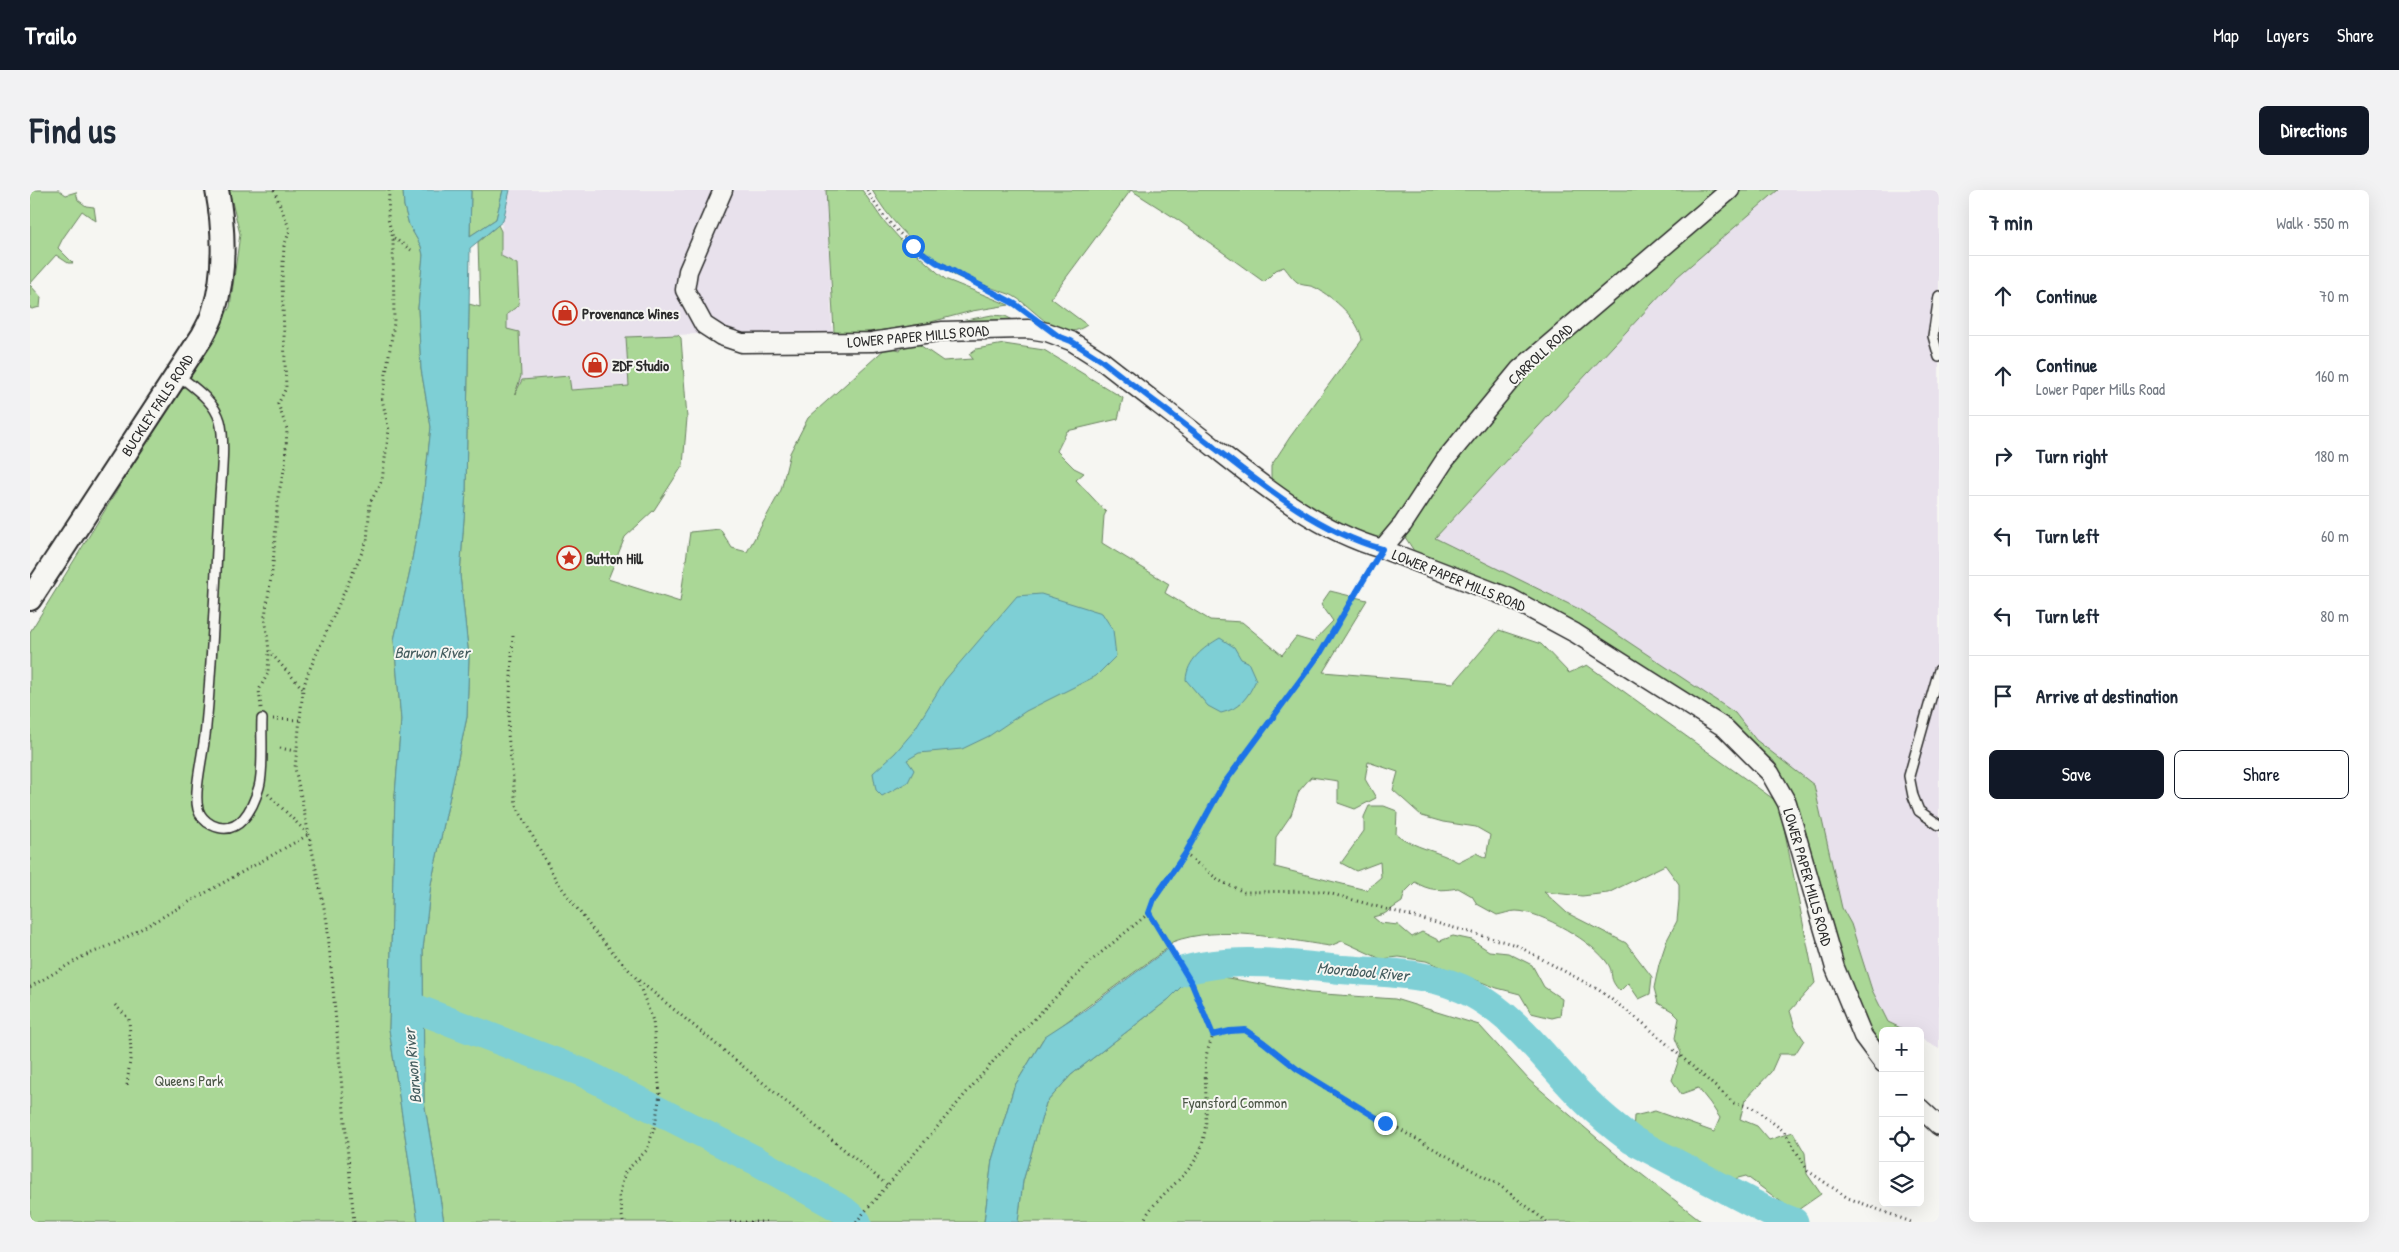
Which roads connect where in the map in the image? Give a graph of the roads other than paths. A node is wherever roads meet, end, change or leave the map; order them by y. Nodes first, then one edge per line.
1 (217, 190) edge
2 (723, 190) edge
3 (1730, 190) edge
4 (1939, 296) edge
5 (1939, 357) edge
6 (177, 374) junction
7 (1382, 549) junction
8 (30, 599) edge
9 (1939, 670) edge
10 (262, 719) road end
11 (1939, 825) edge
12 (1879, 1057) edge
13 (1924, 1112) edge
14 (1939, 1126) edge

1 - 6 street, BUCKLEY FALLS ROAD
2 - 7 street, LOWER PAPER MILLS ROAD
3 - 7 street, CARROLL ROAD
4 - 5 lane
6 - 8 street, BUCKLEY FALLS ROAD
6 - 10 lane
7 - 12 street, LOWER PAPER MILLS ROAD
9 - 11 lane
13 - 14 street

